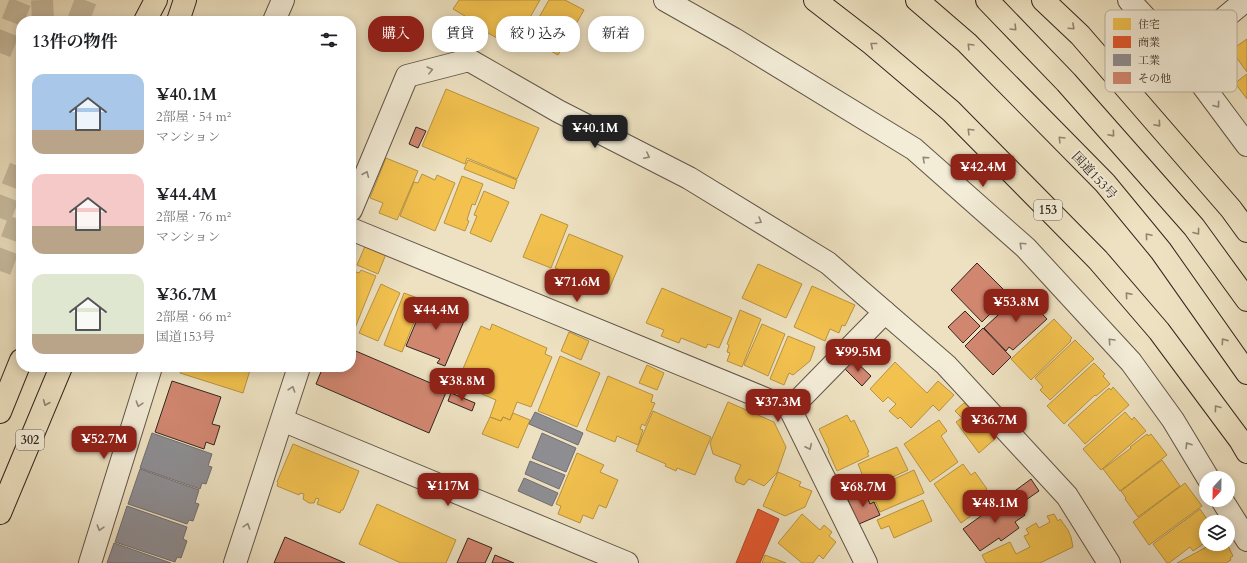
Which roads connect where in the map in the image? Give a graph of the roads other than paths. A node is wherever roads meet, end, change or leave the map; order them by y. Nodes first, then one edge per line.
1 (156, 0) edge
2 (185, 0) edge
3 (283, 0) edge
4 (665, 0) edge
5 (815, 0) edge
6 (917, 0) edge
7 (987, 0) edge
8 (1043, 0) edge
9 (1129, 0) edge
10 (1246, 0) edge
11 (1138, 10) edge
12 (1234, 10) edge
13 (148, 16) edge
14 (180, 16) edge
15 (276, 16) edge
16 (1105, 64) edge
17 (1129, 92) edge
18 (1208, 92) edge
19 (1247, 145) edge
20 (356, 198) edge
21 (356, 231) edge
22 (1247, 231) edge
23 (1247, 300) edge
24 (886, 312) junction
25 (16, 372) edge
26 (59, 372) edge
27 (149, 372) edge
28 (297, 372) edge
29 (1247, 373) edge
30 (790, 409) junction
31 (0, 412) edge
32 (282, 420) junction
33 (1247, 452) edge
34 (1204, 471) edge
35 (1226, 507) edge
36 (0, 513) edge
37 (1247, 540) edge
38 (90, 563) edge
39 (235, 563) edge
40 (627, 563) edge
41 (866, 563) edge
42 (1109, 563) edge

1 - 13 highway
2 - 14 highway
3 - 15 street
34 -> 4 street
33 -> 5 highway, 153
29 -> 6 highway, 国道153号
7 -> 23 highway
8 -> 16 highway
9 - 11 street
10 - 12 street
17 -> 22 highway
18 -> 19 street
20 -> 24 street
21 - 30 street
24 - 30 street
24 - 42 street
25 - 31 highway
26 -> 36 highway, 302
27 -> 38 street
32 -> 28 street
30 -> 41 street
39 -> 32 street
32 - 40 street
35 - 37 street

